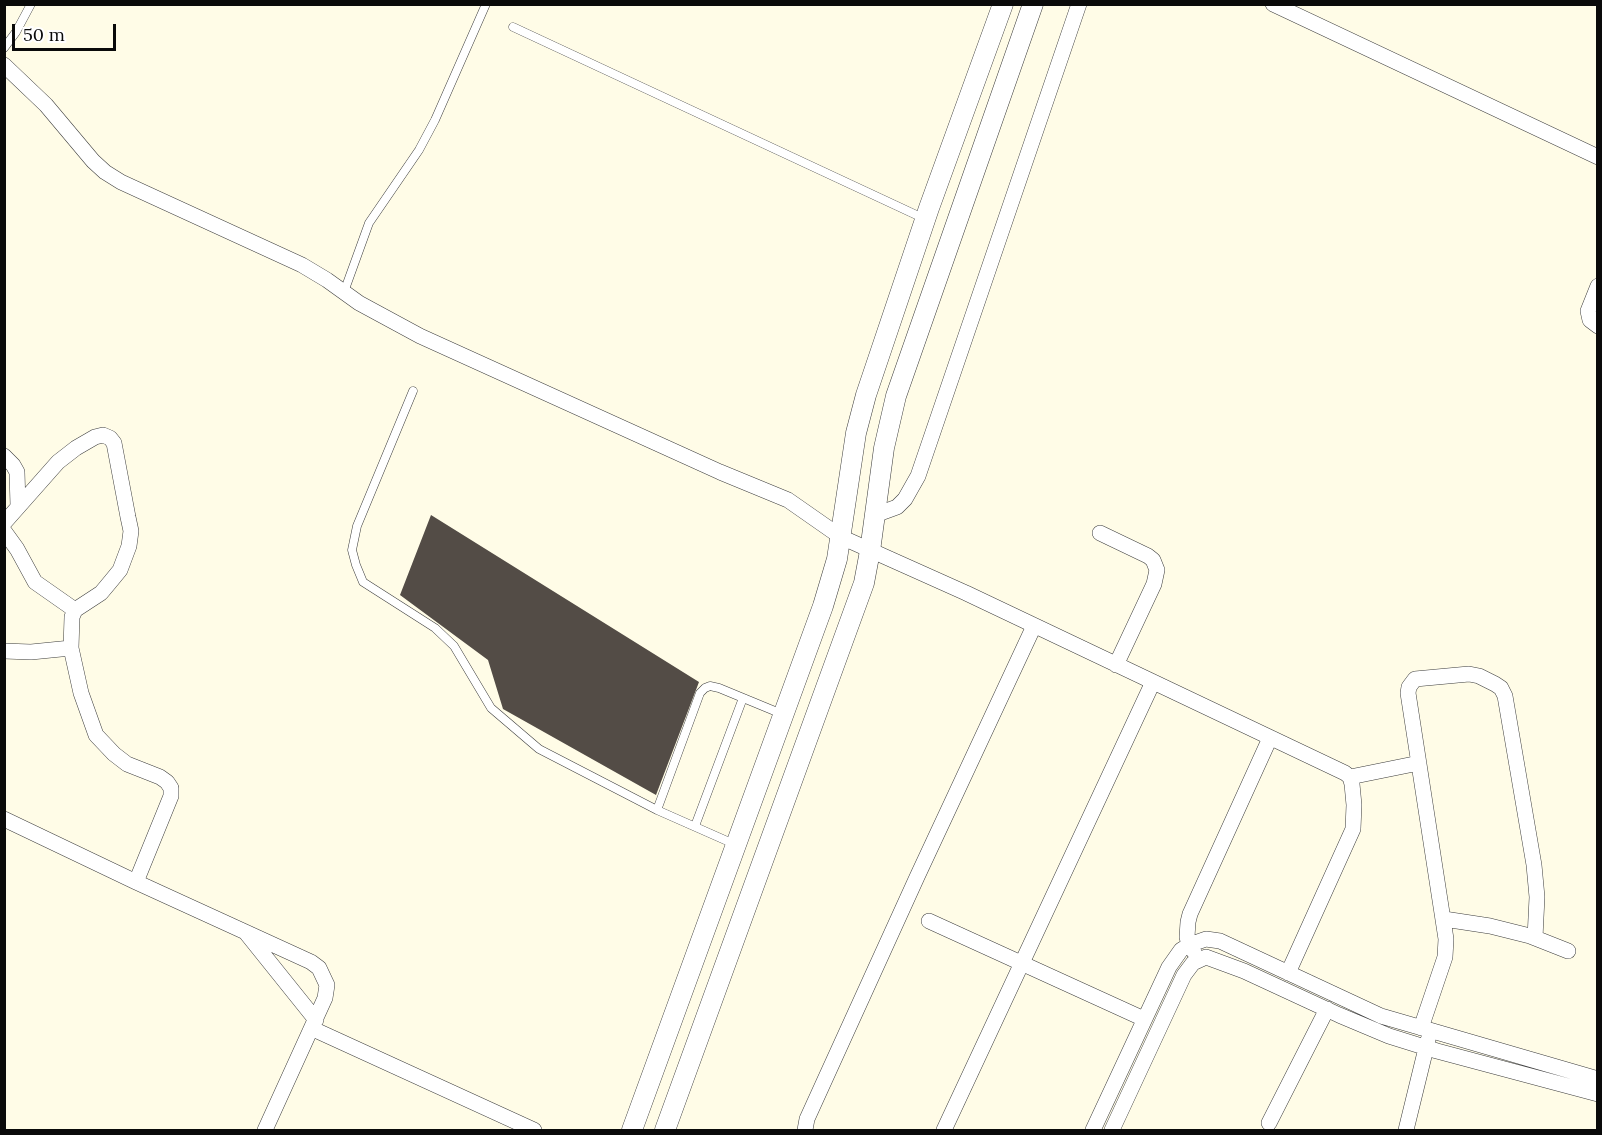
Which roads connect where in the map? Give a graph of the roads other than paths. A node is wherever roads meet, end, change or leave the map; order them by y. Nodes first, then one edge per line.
1 (31, 4) edge
2 (486, 4) edge
3 (1003, 4) edge
4 (1033, 4) edge
5 (1079, 4) edge
6 (1273, 4) edge
7 (513, 27) dead end
8 (4, 48) edge
9 (4, 65) edge
10 (1598, 157) edge
11 (925, 219) junction
12 (1598, 286) edge
13 (344, 292) junction
14 (1598, 326) edge
15 (413, 391) dead end
16 (4, 456) edge
17 (18, 506) junction
18 (875, 515) junction
19 (4, 523) edge
20 (4, 531) edge
21 (1100, 533) dead end
22 (841, 537) junction
23 (870, 551) junction
24 (75, 610) junction
25 (1034, 626) junction
26 (71, 648) junction
27 (4, 651) edge
28 (1116, 665) junction
29 (1153, 682) junction
30 (743, 698) junction
31 (784, 714) junction
32 (1270, 738) junction
33 (1419, 763) junction
34 (1350, 777) junction
35 (657, 810) junction
36 (4, 819) edge
37 (695, 826) junction
38 (735, 845) junction
39 (136, 882) junction
40 (1444, 919) junction
41 (929, 921) dead end
42 (245, 932) junction
43 (1535, 938) junction
44 (1189, 945) junction
45 (1568, 951) dead end
46 (1199, 959) junction
47 (1021, 964) junction
48 (1288, 973) junction
49 (1326, 1009) junction
50 (1144, 1019) junction
51 (314, 1024) junction
52 (1425, 1029) junction
53 (1426, 1048) junction
54 (1598, 1079) edge
55 (1598, 1094) edge
56 (1269, 1123) dead end
57 (265, 1131) edge
58 (534, 1131) edge
59 (632, 1131) edge
60 (665, 1131) edge
61 (805, 1131) edge
62 (944, 1131) edge
63 (1093, 1131) edge
64 (1112, 1131) edge
65 (1406, 1131) edge

1 - 8 lane
2 - 13 lane
3 - 11 street
4 - 18 street
5 - 18 street
6 - 10 street
7 - 11 lane
9 - 13 street
11 - 22 street
12 - 14 street
13 - 22 street
15 - 35 lane
16 - 17 street
17 - 19 street
17 - 24 street
18 - 23 street
20 - 24 street
21 - 28 street
22 - 23 street
22 - 31 street
23 - 25 street
23 - 60 street
24 - 26 street
25 - 28 street
25 - 61 street
26 - 27 street
26 - 39 street
28 - 29 street
29 - 32 street
29 - 47 street
30 - 31 lane
30 - 35 lane
30 - 37 lane
31 - 38 street
32 - 34 street
32 - 44 street
33 - 34 street
33 - 40 street
33 - 43 street
34 - 48 street
35 - 37 lane
36 - 39 street
37 - 38 lane
38 - 59 street
39 - 42 street
40 - 43 street
40 - 52 street
41 - 47 street
42 - 51 street
42 - 51 street
43 - 45 street
44 - 46 street
44 - 48 street
44 - 50 street
46 - 49 street
46 - 64 street
47 - 50 street
47 - 62 street
48 - 52 street
49 - 53 street
49 - 56 street
50 - 63 street
51 - 57 street
51 - 58 street
52 - 53 street
52 - 54 street
53 - 55 street
53 - 65 street

